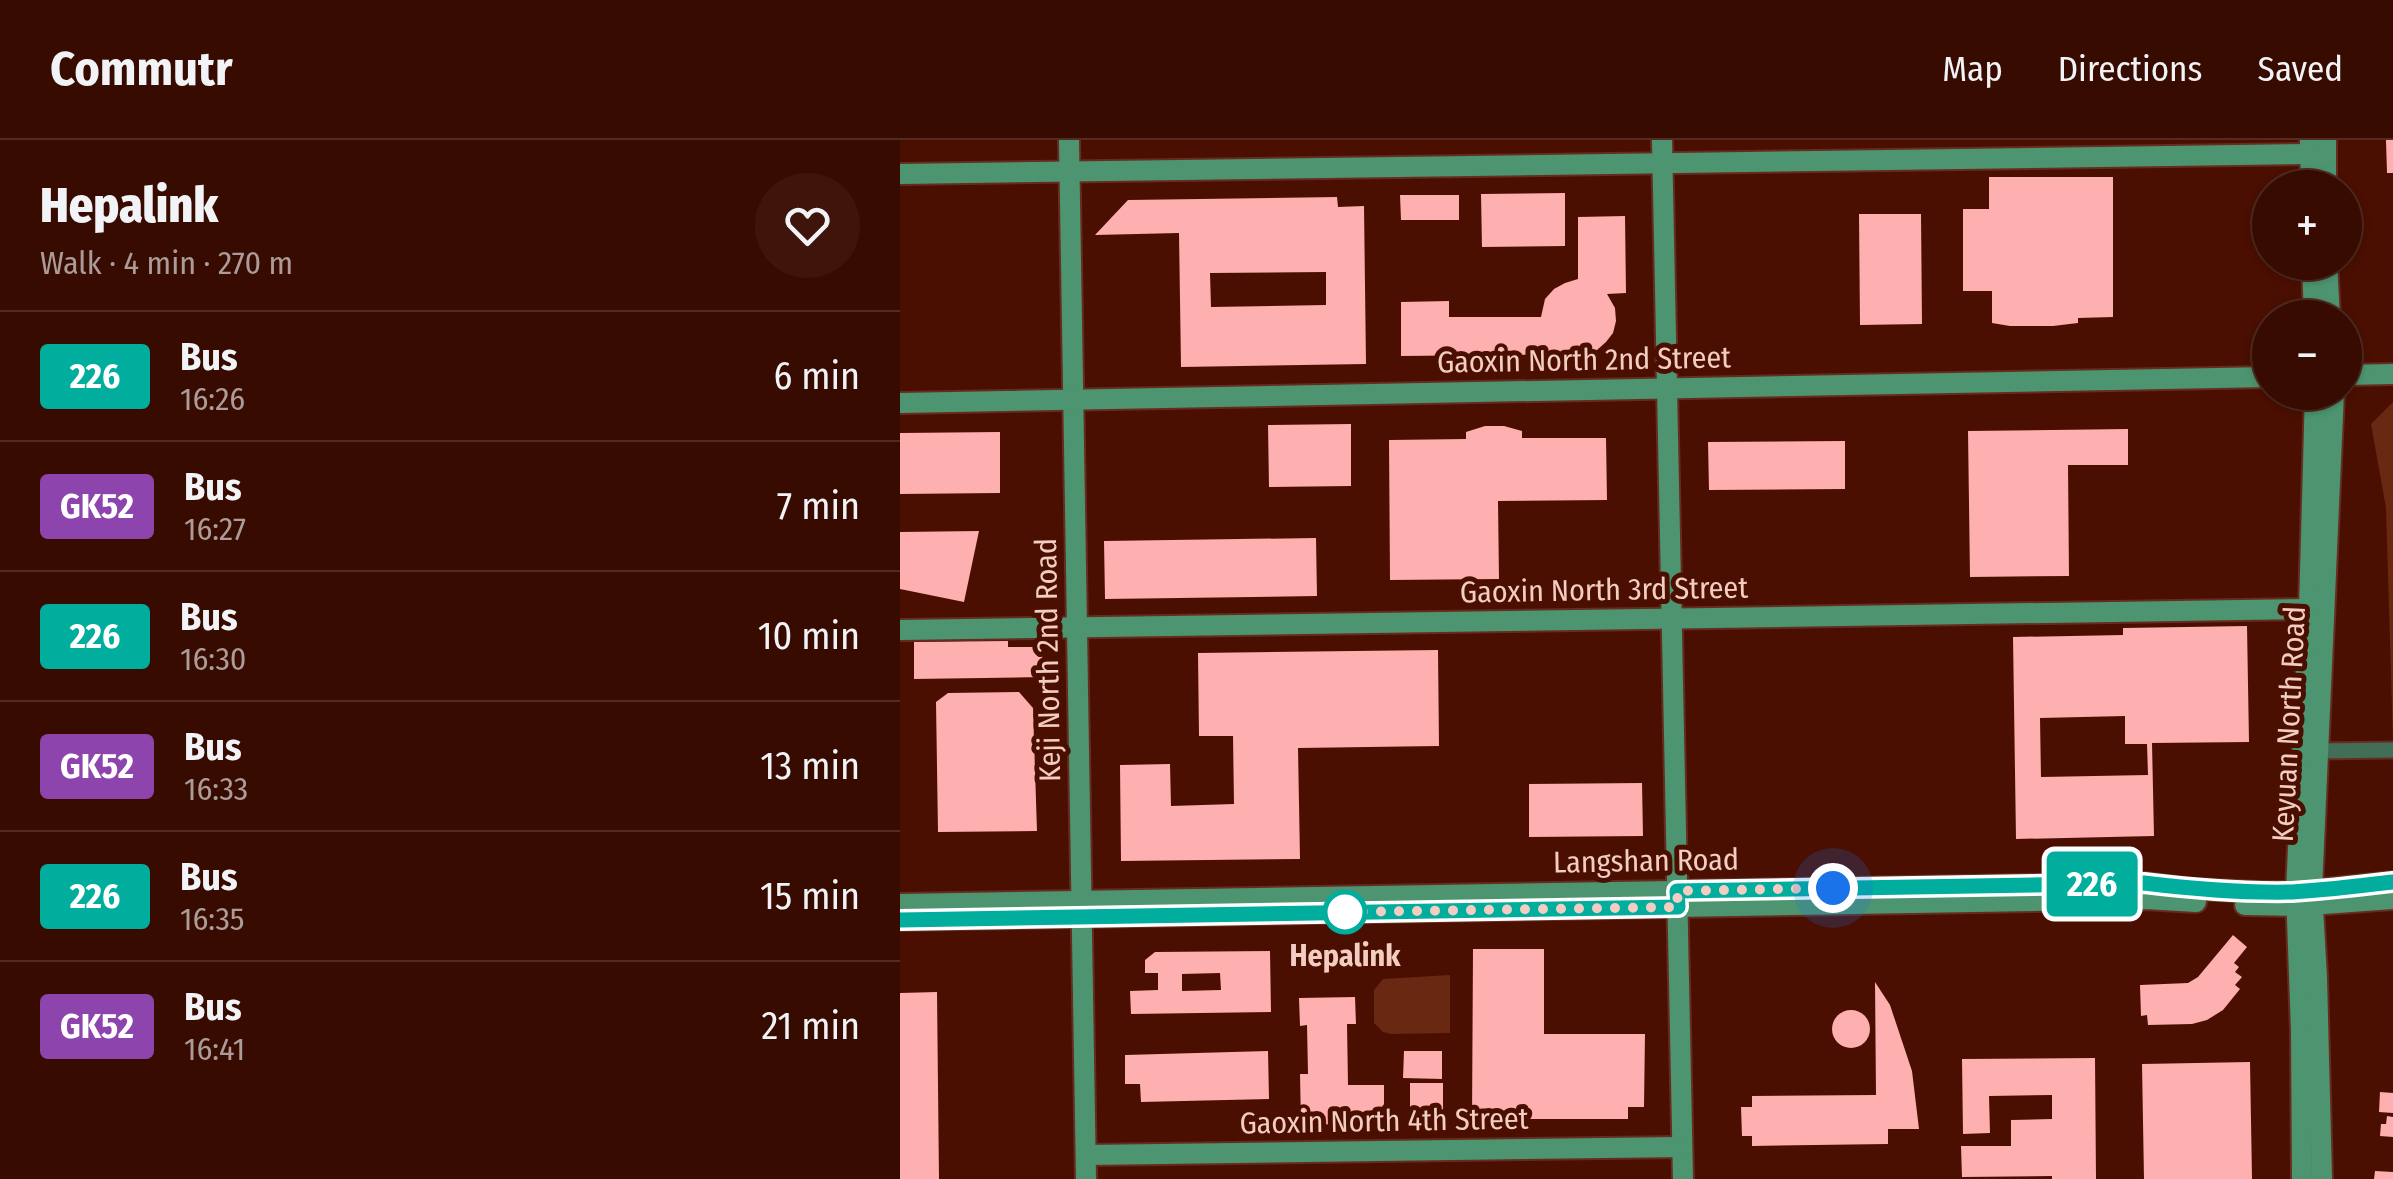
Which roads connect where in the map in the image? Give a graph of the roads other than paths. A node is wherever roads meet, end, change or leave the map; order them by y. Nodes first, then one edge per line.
1 (1069, 140) edge
2 (1662, 140) edge
3 (2316, 145) edge
4 (1663, 163) junction
5 (2313, 170) edge
6 (2322, 170) edge
7 (1070, 171) junction
8 (900, 174) edge
9 (2393, 374) edge
10 (2362, 375) edge
11 (2252, 377) edge
12 (1667, 388) junction
13 (1074, 400) junction
14 (900, 403) edge
15 (2315, 410) edge
16 (2333, 410) edge
17 (2309, 609) junction
18 (1672, 618) junction
19 (1078, 627) junction
20 (900, 630) edge
21 (2318, 750) junction
22 (2393, 750) edge
23 (2393, 882) edge
24 (2304, 898) junction
25 (1678, 899) junction
26 (2393, 900) edge
27 (900, 904) edge
28 (1082, 909) junction
29 (900, 920) edge
30 (1682, 1147) junction
31 (1086, 1155) junction
32 (1086, 1179) edge
33 (1683, 1179) edge
34 (2302, 1179) edge
35 (2322, 1179) edge

1 - 7 street, Keji North 2nd Road
2 - 4 street
3 - 4 street
3 - 5 street
3 - 6 street
4 - 7 street
4 - 12 street
7 - 8 street
7 - 13 street, Keji North 2nd Road
9 - 10 street
11 - 12 street, Gaoxin North 2nd Street
12 - 13 street, Gaoxin North 2nd Street
12 - 18 street
13 - 14 street, Gaoxin North 2nd Street
13 - 19 street, Keji North 2nd Road
15 - 17 street, Keyuan North Road
16 - 21 street, Keyuan North Road
17 - 18 street, Gaoxin North 3rd Street
17 - 24 street, Keyuan North Road
18 - 19 street, Gaoxin North 3rd Street
18 - 25 street
19 - 20 street, Gaoxin North 3rd Street
19 - 28 street, Keji North 2nd Road
21 - 22 street
21 - 24 street, Keyuan North Road
23 - 24 street, Langshan Road
24 - 25 street, Langshan Road
24 - 26 street, Langshan Road
24 - 34 street, Keyuan North Road
24 - 35 street, Keyuan North Road
25 - 28 street, Langshan Road
25 - 30 street
27 - 28 street, Langshan Road
28 - 29 street, Langshan Road
28 - 31 street, Keji North 2nd Road
30 - 31 street, Gaoxin North 4th Street
30 - 33 street
31 - 32 street, Keji North 2nd Road

